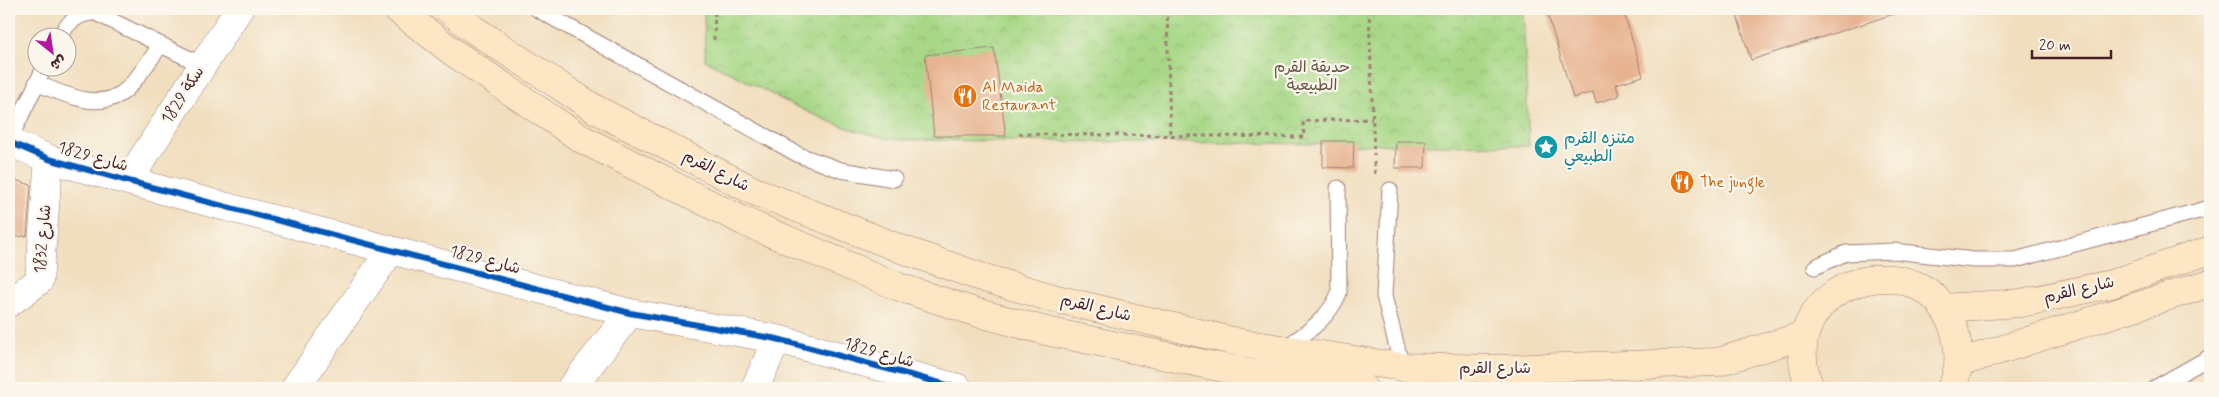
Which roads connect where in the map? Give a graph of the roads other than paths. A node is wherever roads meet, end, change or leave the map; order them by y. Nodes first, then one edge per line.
1 (239, 9) edge
2 (397, 9) edge
3 (448, 9) edge
4 (537, 9) edge
5 (67, 28) edge
6 (161, 45) junction
7 (202, 65) junction
8 (39, 78) edge
9 (36, 83) junction
10 (9, 142) edge
11 (49, 159) junction
12 (894, 179) dead end
13 (128, 181) junction
14 (1338, 188) dead end
15 (1390, 190) dead end
16 (2210, 208) edge
17 (391, 250) junction
18 (2210, 250) edge
19 (1815, 267) dead end
20 (2210, 283) edge
21 (9, 303) edge
22 (1944, 308) junction
23 (630, 312) junction
24 (1805, 335) junction
25 (777, 339) junction
26 (1282, 350) junction
27 (2210, 357) edge
28 (1402, 367) junction
29 (1955, 376) edge
30 (942, 386) edge
31 (296, 388) edge
32 (571, 388) edge
33 (755, 388) edge
34 (1363, 388) edge
35 (1810, 388) edge
36 (2154, 388) edge

1 - 7 street, سكة 1829
2 - 34 main road, شارع القرم
3 - 26 main road, شارع القرم
4 - 12 lane
5 - 6 lane
6 - 7 lane
6 - 9 lane
7 - 13 street, سكة 1829
8 - 9 lane
9 - 10 lane
10 - 11 street, 1829 شارع
11 - 13 street, 1829 شارع
11 - 21 street, 1832 شارع
13 - 17 street, 1829 شارع
14 - 26 lane
15 - 28 lane
16 - 19 lane
17 - 23 street, 1829 شارع
17 - 31 street
18 - 22 main road, شارع القرم
20 - 29 main road, شارع القرم
22 - 24 main road
22 - 29 main road
23 - 25 street, 1829 شارع
23 - 32 street
24 - 28 main road, شارع القرم
24 - 35 main road
25 - 30 street, 1829 شارع
25 - 33 street
26 - 28 main road, شارع القرم
27 - 36 lane

